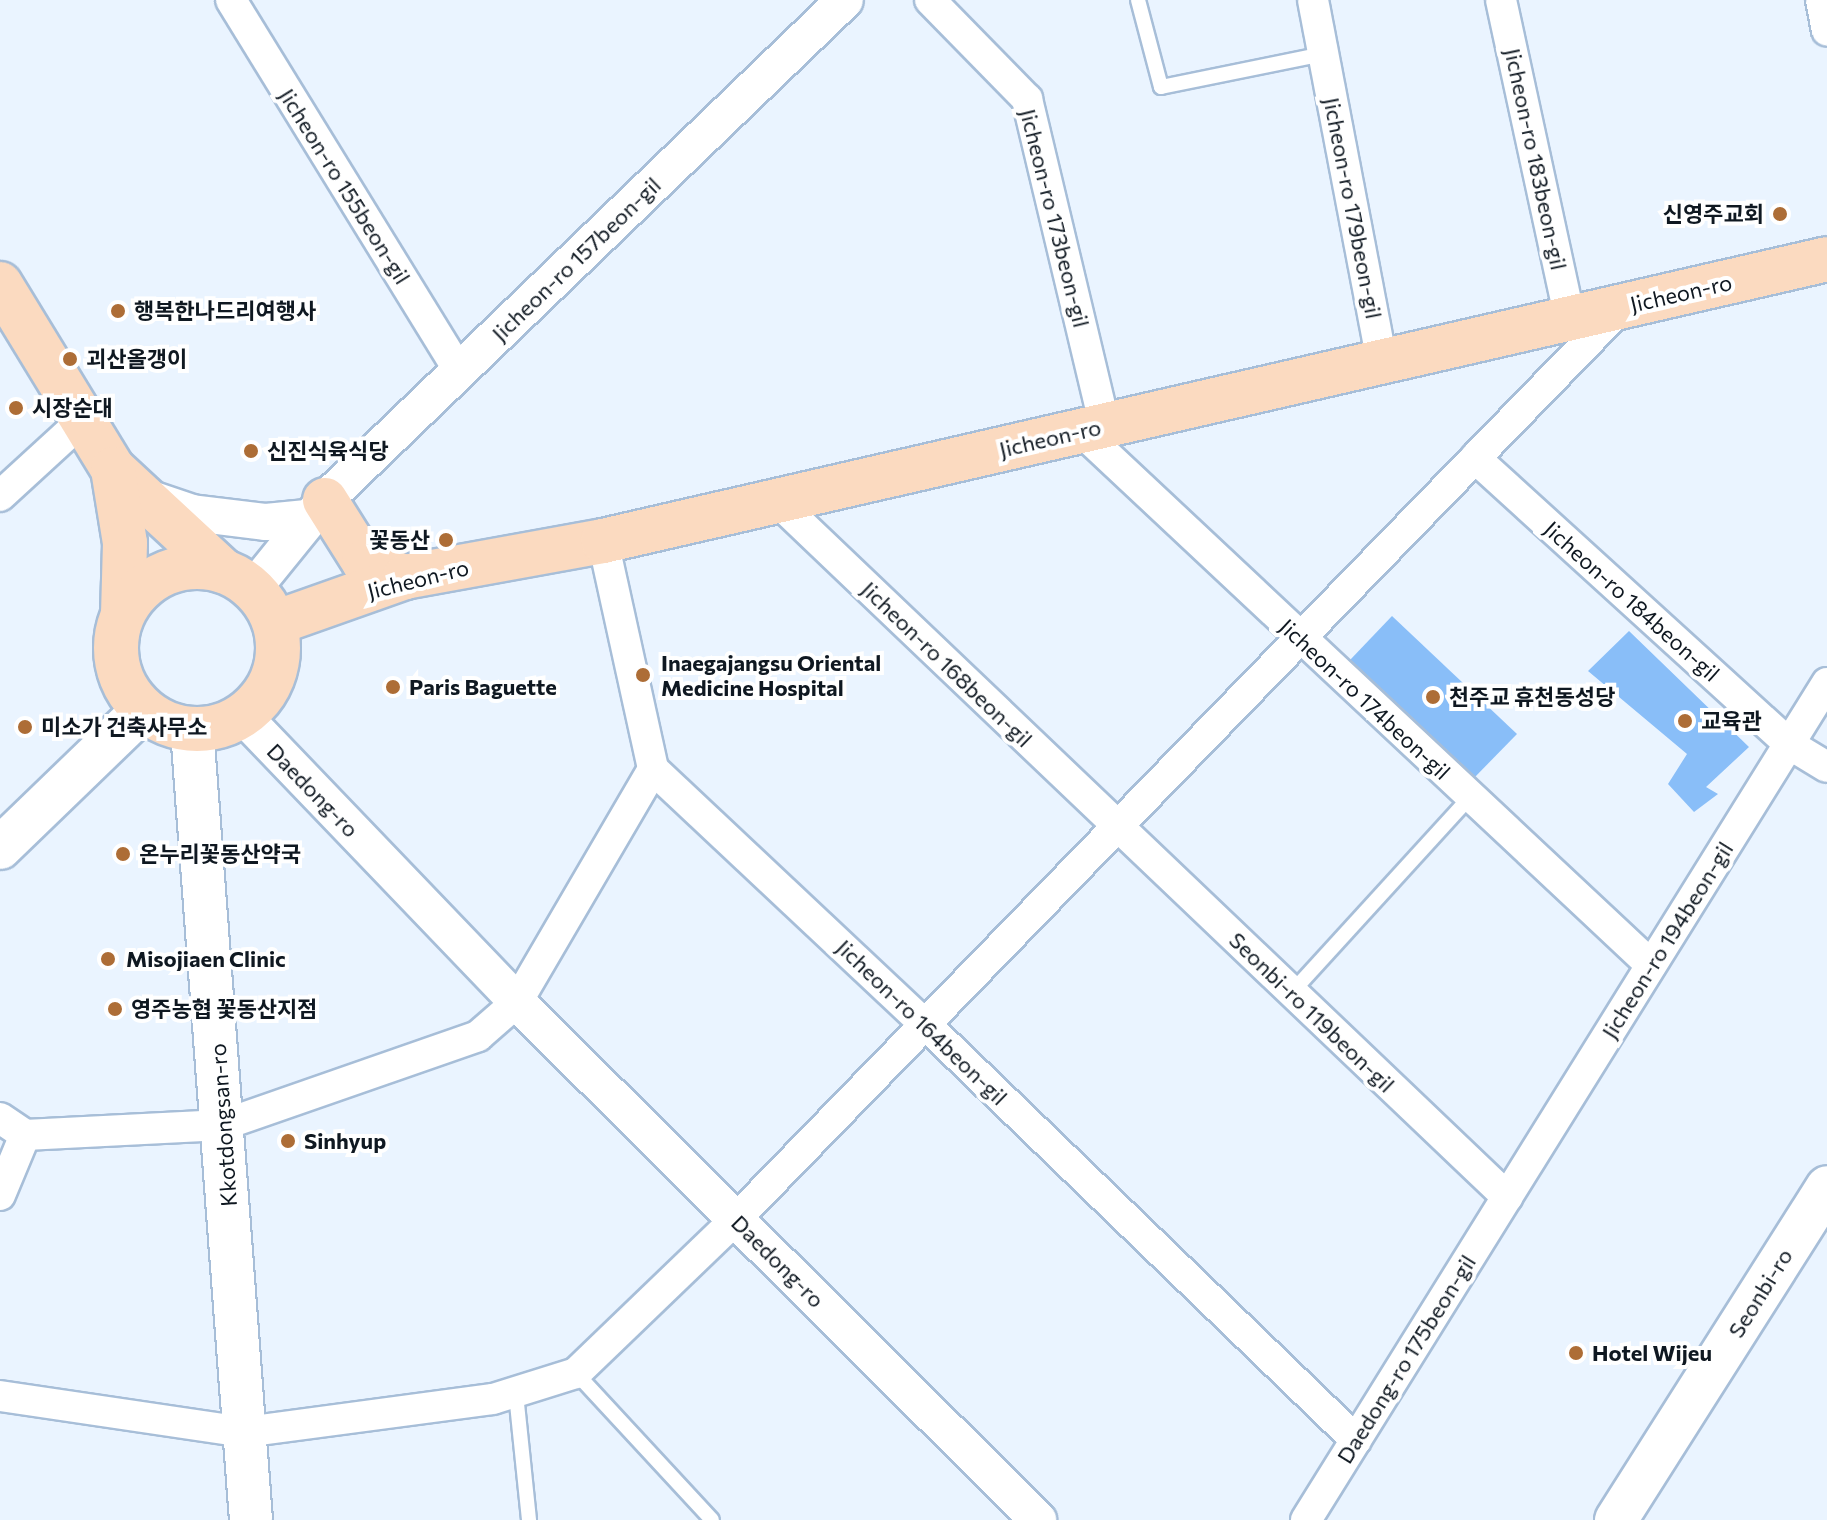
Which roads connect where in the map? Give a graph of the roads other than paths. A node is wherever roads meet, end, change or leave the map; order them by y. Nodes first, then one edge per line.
1 (231, 0) edge
2 (845, 0) edge
3 (930, 0) edge
4 (1138, 0) edge
5 (1313, 0) edge
6 (1501, 0) edge
7 (1821, 0) edge
8 (1827, 30) edge
9 (1323, 54) junction
10 (1827, 259) edge
11 (0, 284) edge
12 (1623, 306) junction
13 (1570, 318) junction
14 (1382, 362) junction
15 (459, 371) junction
16 (83, 420) junction
17 (1093, 429) junction
18 (1475, 458) junction
19 (128, 482) junction
20 (0, 496) edge
21 (777, 501) junction
22 (316, 509) junction
23 (603, 541) junction
24 (405, 577) junction
25 (250, 594) junction
26 (123, 613) junction
27 (1300, 639) junction
28 (1827, 683) edge
29 (143, 710) junction
30 (243, 716) junction
31 (192, 730) junction
32 (1789, 744) junction
33 (1827, 767) edge
34 (653, 769) junction
35 (1470, 797) junction
36 (1118, 826) junction
37 (0, 848) edge
38 (1651, 965) junction
39 (1292, 992) junction
40 (517, 1002) junction
41 (925, 1024) junction
42 (0, 1118) edge
43 (223, 1125) junction
44 (25, 1135) junction
45 (1827, 1187) edge
46 (0, 1195) edge
47 (1507, 1197) junction
48 (736, 1219) junction
49 (576, 1373) junction
50 (516, 1394) junction
51 (0, 1396) edge
52 (245, 1432) junction
53 (1356, 1440) junction
54 (251, 1520) edge
55 (529, 1520) edge
56 (712, 1520) edge
57 (1038, 1520) edge
58 (1306, 1520) edge
59 (1616, 1520) edge

1 - 15 street, Jicheon-ro 155beon-gil
2 - 15 street, Jicheon-ro 157beon-gil
3 - 17 street, Jicheon-ro 173beon-gil
4 - 9 lane
5 - 9 street, Jicheon-ro 179beon-gil
6 - 13 street, Jicheon-ro 183beon-gil
7 - 8 street
9 - 14 street, Jicheon-ro 179beon-gil
10 - 12 main road, Jicheon-ro
11 - 16 main road
12 - 13 main road, Jicheon-ro
12 - 18 street
13 - 14 main road, Jicheon-ro
14 - 17 main road, Jicheon-ro
15 - 22 street, Jicheon-ro 157beon-gil
16 - 19 main road
16 - 20 street
17 - 21 main road, Jicheon-ro
17 - 27 street, Jicheon-ro 174beon-gil
18 - 27 street
18 - 32 street, Jicheon-ro 184beon-gil
19 - 22 street
19 - 25 main road
19 - 26 main road
21 - 23 main road, Jicheon-ro
21 - 36 street, Jicheon-ro 168beon-gil
22 - 24 main road
22 - 25 street, Jicheon-ro 157beon-gil
23 - 24 main road, Jicheon-ro
23 - 34 street
24 - 25 main road, Jicheon-ro
25 - 26 main road
25 - 30 main road
26 - 29 main road
27 - 35 street, Jicheon-ro 174beon-gil
27 - 36 street
28 - 32 street, Jicheon-ro 194beon-gil
29 - 31 main road
29 - 37 main road
30 - 31 main road
30 - 40 street, Daedong-ro
31 - 43 main road, Kkotdongsan-ro
32 - 33 street
32 - 38 street, Jicheon-ro 194beon-gil
34 - 40 street
34 - 41 street, Jicheon-ro 164beon-gil
35 - 38 street, Jicheon-ro 174beon-gil
35 - 39 lane
36 - 39 street, Seonbi-ro 119beon-gil
36 - 41 street
38 - 47 street, Jicheon-ro 194beon-gil
39 - 47 street, Seonbi-ro 119beon-gil
40 - 43 street
40 - 48 street, Daedong-ro
41 - 48 street
41 - 53 street, Jicheon-ro 164beon-gil
42 - 44 street
43 - 44 street
43 - 52 main road, Kkotdongsan-ro
44 - 46 street
45 - 59 main road, Seonbi-ro
47 - 53 street, Daedong-ro 175beon-gil
48 - 49 street
48 - 57 street, Daedong-ro
49 - 50 street
49 - 56 lane
50 - 52 street
50 - 55 lane
51 - 52 street
52 - 54 main road, Kkotdongsan-ro
53 - 58 street, Daedong-ro 175beon-gil

